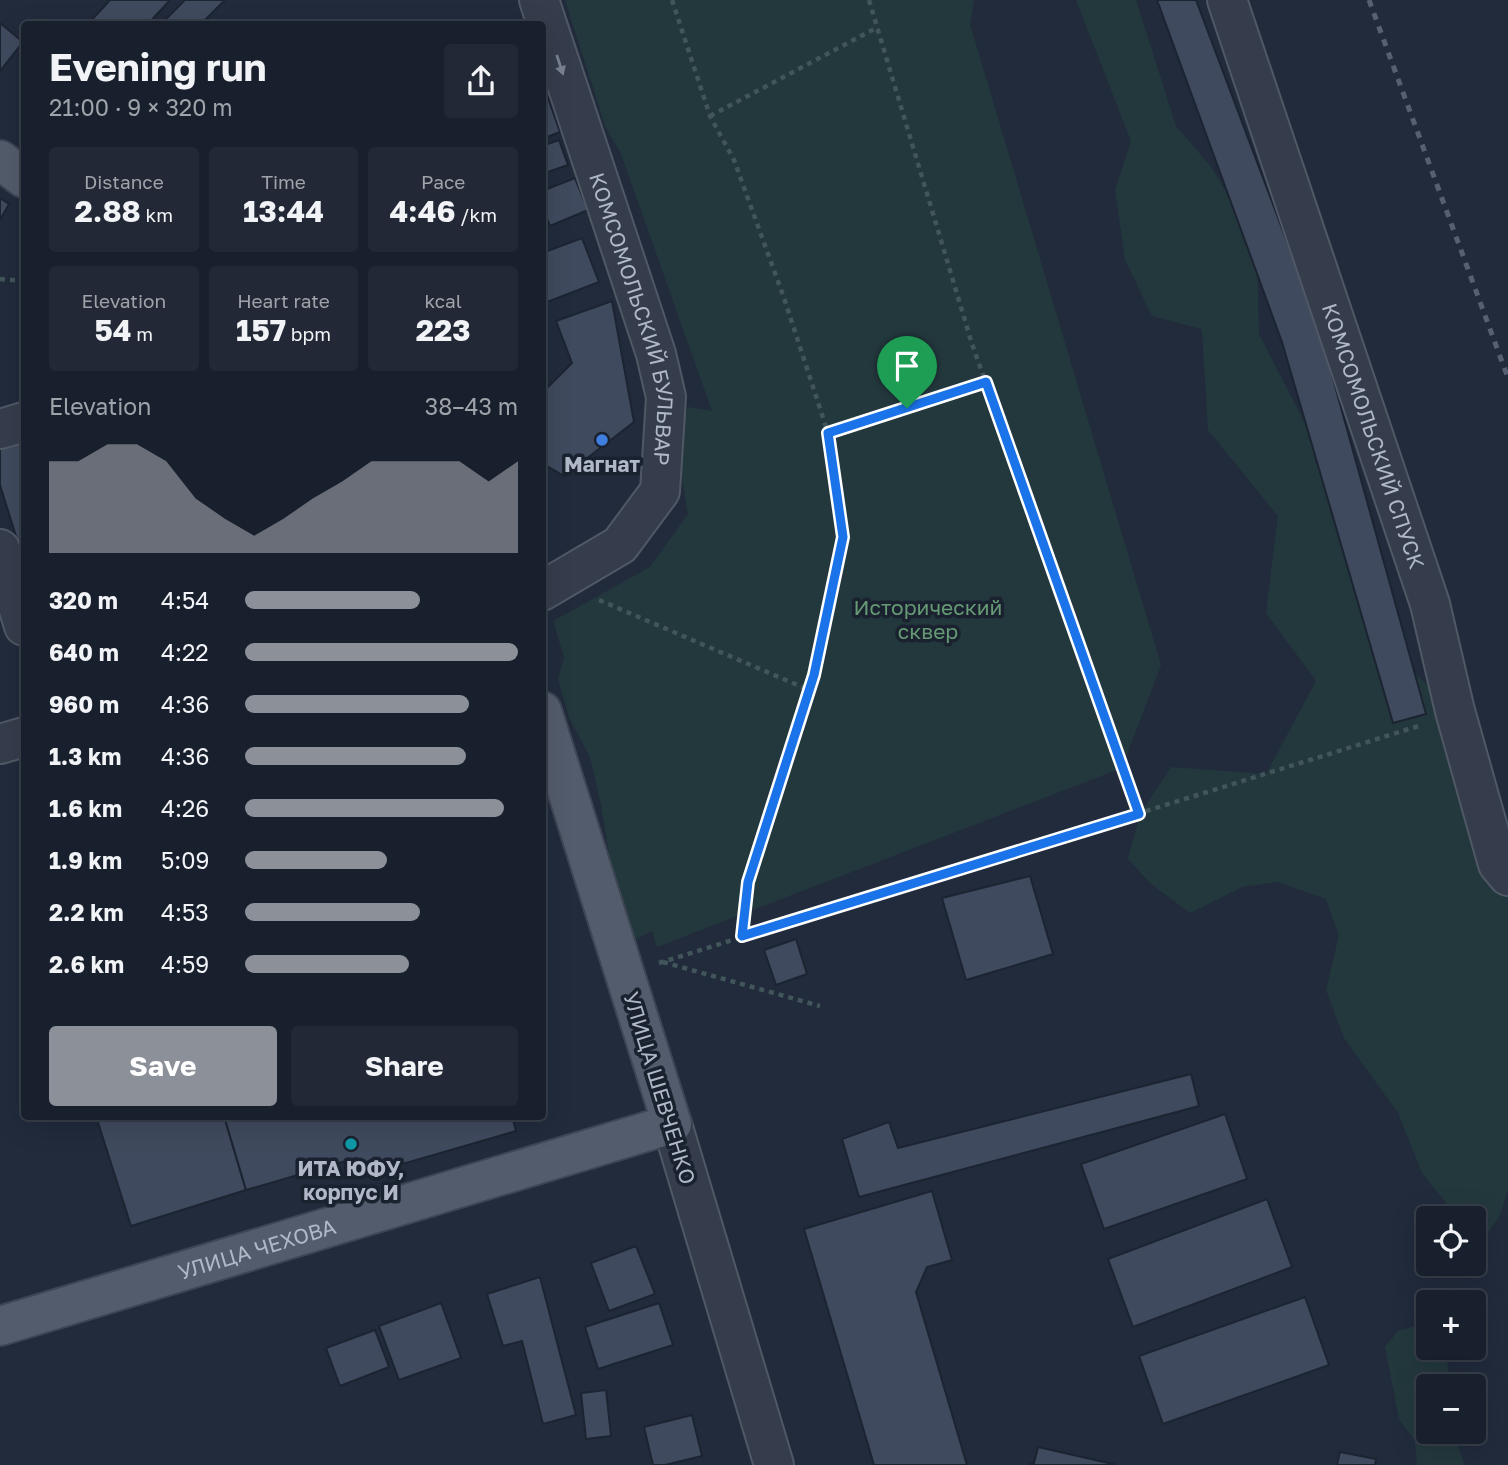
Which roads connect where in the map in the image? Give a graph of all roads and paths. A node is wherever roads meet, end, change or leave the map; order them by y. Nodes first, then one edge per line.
1 (539, 0) edge
2 (672, 0) edge
3 (869, 0) edge
4 (1227, 0) edge
5 (546, 21) edge
6 (546, 21) edge
7 (878, 27) junction
8 (710, 116) junction
9 (0, 160) edge
10 (21, 176) edge
11 (0, 279) edge
12 (21, 281) edge
13 (986, 382) junction
14 (21, 423) edge
15 (0, 429) edge
16 (828, 433) junction
17 (0, 549) edge
18 (551, 587) edge
19 (21, 616) edge
20 (810, 690) junction
21 (1455, 711) junction
22 (546, 724) edge
23 (21, 738) edge
24 (0, 744) edge
25 (1139, 814) junction
26 (1508, 876) edge
27 (742, 936) junction
28 (663, 962) junction
29 (625, 974) junction
30 (820, 1006) dead end
31 (672, 1124) junction
32 (0, 1326) edge
33 (774, 1465) edge

1 -> 5 street, КОМСОМОЛЬСКИЙ БУЛЬВАР
2 - 8 path
3 - 7 path
4 - 21 street, КОМСОМОЛЬСКИЙ СПУСК
6 -> 18 street, КОМСОМОЛЬСКИЙ БУЛЬВАР
7 - 8 path
7 - 13 path
8 - 16 path
9 - 10 main road
11 - 12 path
13 - 16 path
13 - 25 path
14 - 15 street
16 - 20 path
17 - 19 street
18 - 20 path
20 - 27 path
21 - 25 path
21 - 26 street, КОМСОМОЛЬСКИЙ СПУСК
22 - 29 main road, УЛИЦА ШЕВЧЕНКО
23 - 24 street
25 - 27 path
27 - 28 path
28 - 29 path
28 - 30 path
29 - 31 main road, УЛИЦА ШЕВЧЕНКО
31 - 32 main road, УЛИЦА ЧЕХОВА
31 - 33 street, УЛИЦА ШЕВЧЕНКО

